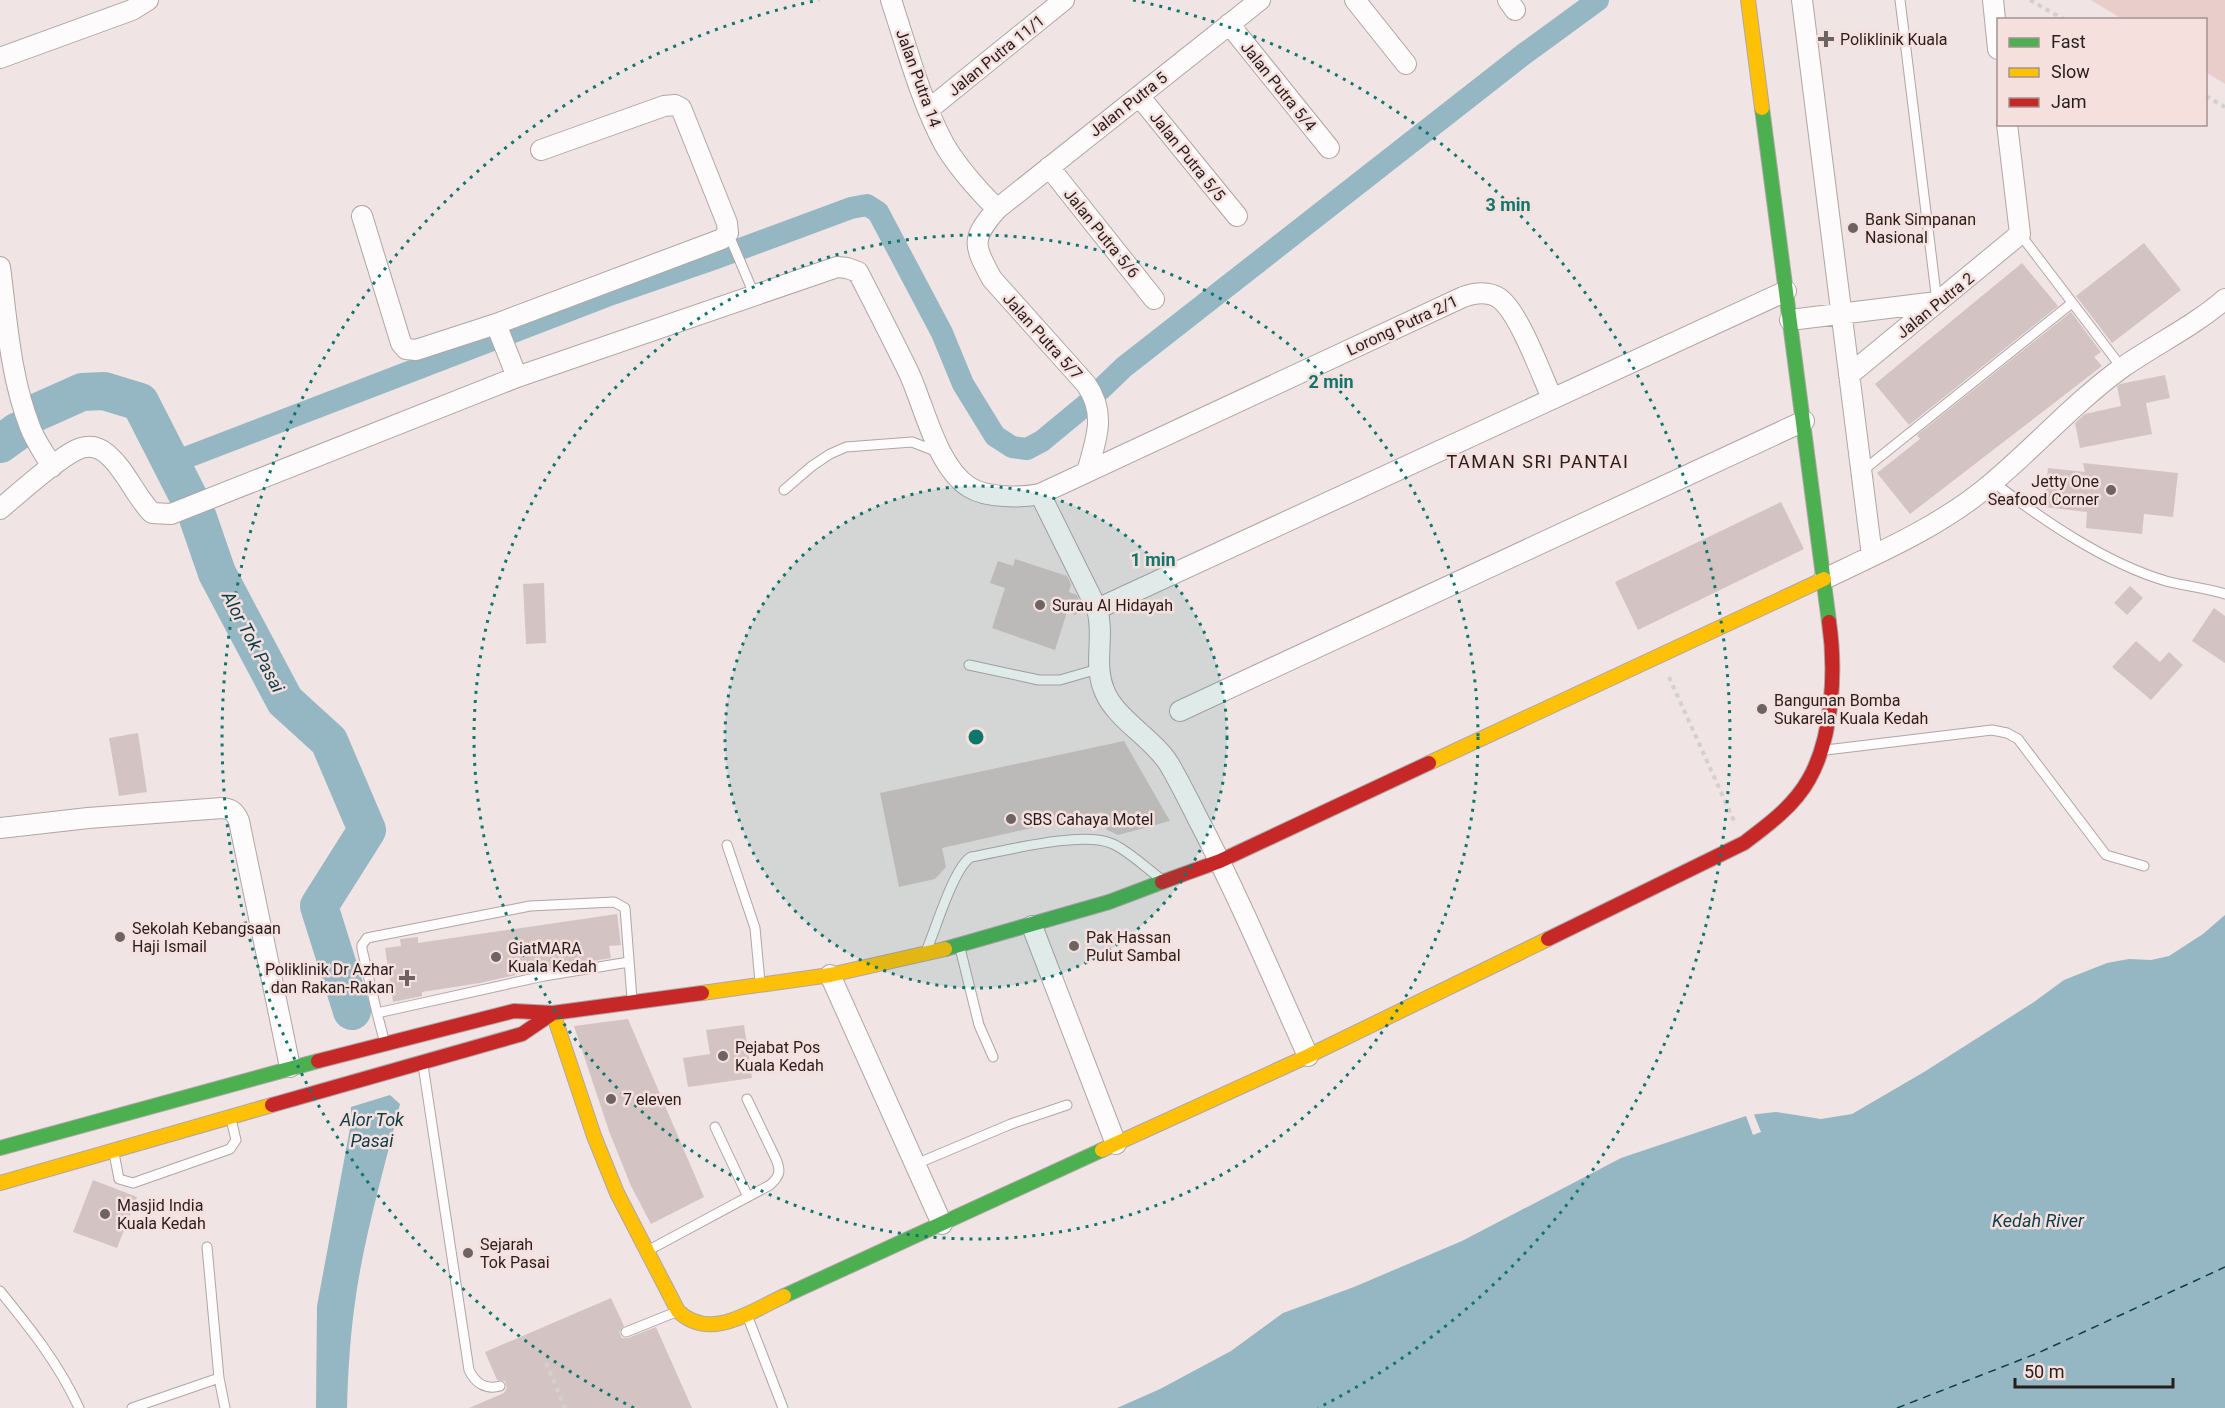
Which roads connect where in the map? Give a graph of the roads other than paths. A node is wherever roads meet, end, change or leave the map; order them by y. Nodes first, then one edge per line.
1 (148, 0) edge
2 (891, 0) edge
3 (1064, 0) edge
4 (1260, 0) edge
5 (1355, 0) edge
6 (1802, 0) edge
7 (1900, 0) edge
8 (1993, 0) edge
9 (1750, 1) edge
10 (1229, 24) junction
11 (1997, 39) edge
12 (0, 58) edge
13 (1406, 64) dead end
14 (1139, 96) junction
15 (928, 110) junction
16 (2007, 126) edge
17 (1329, 148) dead end
18 (541, 150) dead end
19 (1049, 167) junction
20 (997, 208) junction
21 (362, 216) dead end
22 (1237, 216) dead end
23 (2020, 234) junction
24 (731, 240) junction
25 (0, 267) edge
26 (1786, 291) junction
27 (754, 294) junction
28 (1154, 298) dead end
29 (2225, 299) edge
30 (1937, 302) junction
31 (2072, 303) junction
32 (1841, 314) junction
33 (1790, 320) junction
34 (499, 332) junction
35 (2122, 368) junction
36 (1849, 375) junction
37 (517, 377) junction
38 (1552, 398) junction
39 (1803, 421) junction
40 (940, 453) junction
41 (52, 467) junction
42 (1087, 472) junction
43 (1861, 472) junction
44 (1993, 482) junction
45 (784, 490) dead end
46 (1041, 494) junction
47 (0, 509) edge
48 (1872, 556) junction
49 (1824, 579) junction
50 (2225, 594) edge
51 (1097, 609) junction
52 (969, 665) dead end
53 (1098, 669) junction
54 (1180, 711) dead end
55 (1820, 751) junction
56 (0, 828) edge
57 (727, 845) dead end
58 (1220, 861) junction
59 (2144, 866) dead end
60 (1165, 882) junction
61 (1032, 926) junction
62 (960, 945) junction
63 (925, 954) junction
64 (629, 962) junction
65 (830, 975) junction
66 (760, 984) junction
67 (632, 1002) junction
68 (377, 1013) junction
69 (553, 1013) junction
70 (384, 1043) junction
71 (1308, 1056) junction
72 (993, 1057) dead end
73 (422, 1062) junction
74 (290, 1067) junction
75 (747, 1099) dead end
76 (1067, 1105) dead end
77 (231, 1117) junction
78 (715, 1127) dead end
79 (1116, 1144) junction
80 (0, 1148) edge
81 (114, 1151) junction
82 (915, 1164) junction
83 (7, 1181) edge
84 (0, 1188) edge
85 (748, 1197) junction
86 (942, 1224) junction
87 (207, 1247) dead end
88 (647, 1252) junction
89 (0, 1291) edge
90 (678, 1311) junction
91 (747, 1313) junction
92 (626, 1332) dead end
93 (219, 1378) junction
94 (500, 1386) dead end
95 (79, 1408) edge
96 (132, 1408) edge
97 (225, 1408) edge
98 (783, 1408) edge

1 - 12 street
2 - 15 street, Jalan Putra 14
3 - 15 street, Jalan Putra 11/1
4 - 10 street, Jalan Putra 5
5 - 13 street
6 - 32 street
7 - 30 lane
8 - 11 street
9 - 26 main road
10 - 14 street, Jalan Putra 5
10 - 17 street, Jalan Putra 5/4
14 - 19 street, Jalan Putra 5
14 - 22 street, Jalan Putra 5/5
15 - 20 street, Jalan Putra 14
16 - 23 street
18 - 24 street
19 - 20 street, Jalan Putra 5
19 - 28 street, Jalan Putra 5/6
20 - 42 street, Jalan Putra 5/7
21 - 34 street
23 - 30 street, Jalan Putra 2
23 - 31 lane
24 - 27 lane
24 - 34 street
25 - 41 street
26 - 33 main road
26 - 38 street
27 - 37 street
27 - 40 street
29 - 35 street
30 - 32 street
30 - 36 street, Jalan Putra 2
31 - 35 lane
31 - 43 lane
32 - 33 street
32 - 36 street
33 - 39 main road
34 - 37 street
35 - 44 street
36 - 43 street
37 - 41 street
38 - 42 street, Lorong Putra 2/1
38 - 51 street
39 - 49 main road
39 - 54 street
40 - 45 lane
40 - 46 street
41 - 47 street
42 - 46 street, Lorong Putra 2/1
43 - 48 street
44 - 48 street
44 - 50 lane
46 - 51 street
48 - 49 street
49 - 55 main road
49 - 58 main road
51 - 53 street
52 - 53 lane
53 - 58 street
55 - 59 lane
55 - 71 main road
56 - 74 street
57 - 66 lane
58 - 60 main road
58 - 71 street
60 - 61 main road
60 - 63 lane
61 - 62 main road
61 - 79 street
62 - 63 main road
62 - 72 lane
63 - 65 main road
64 - 67 lane
64 - 68 lane
64 - 68 lane
65 - 66 main road
65 - 82 street
66 - 67 main road
67 - 69 main road
68 - 70 lane
69 - 70 main road
69 - 73 main road
69 - 88 main road
70 - 74 main road
71 - 79 main road
73 - 77 main road
73 - 94 lane
74 - 80 main road
75 - 85 lane
76 - 82 lane
77 - 81 main road
77 - 81 lane
78 - 85 lane
79 - 86 main road
81 - 83 main road
82 - 86 street
83 - 84 main road
85 - 88 lane
86 - 91 main road
87 - 93 lane
88 - 90 main road
89 - 95 lane
90 - 91 main road
90 - 92 lane
91 - 98 lane
93 - 96 lane
93 - 97 lane

